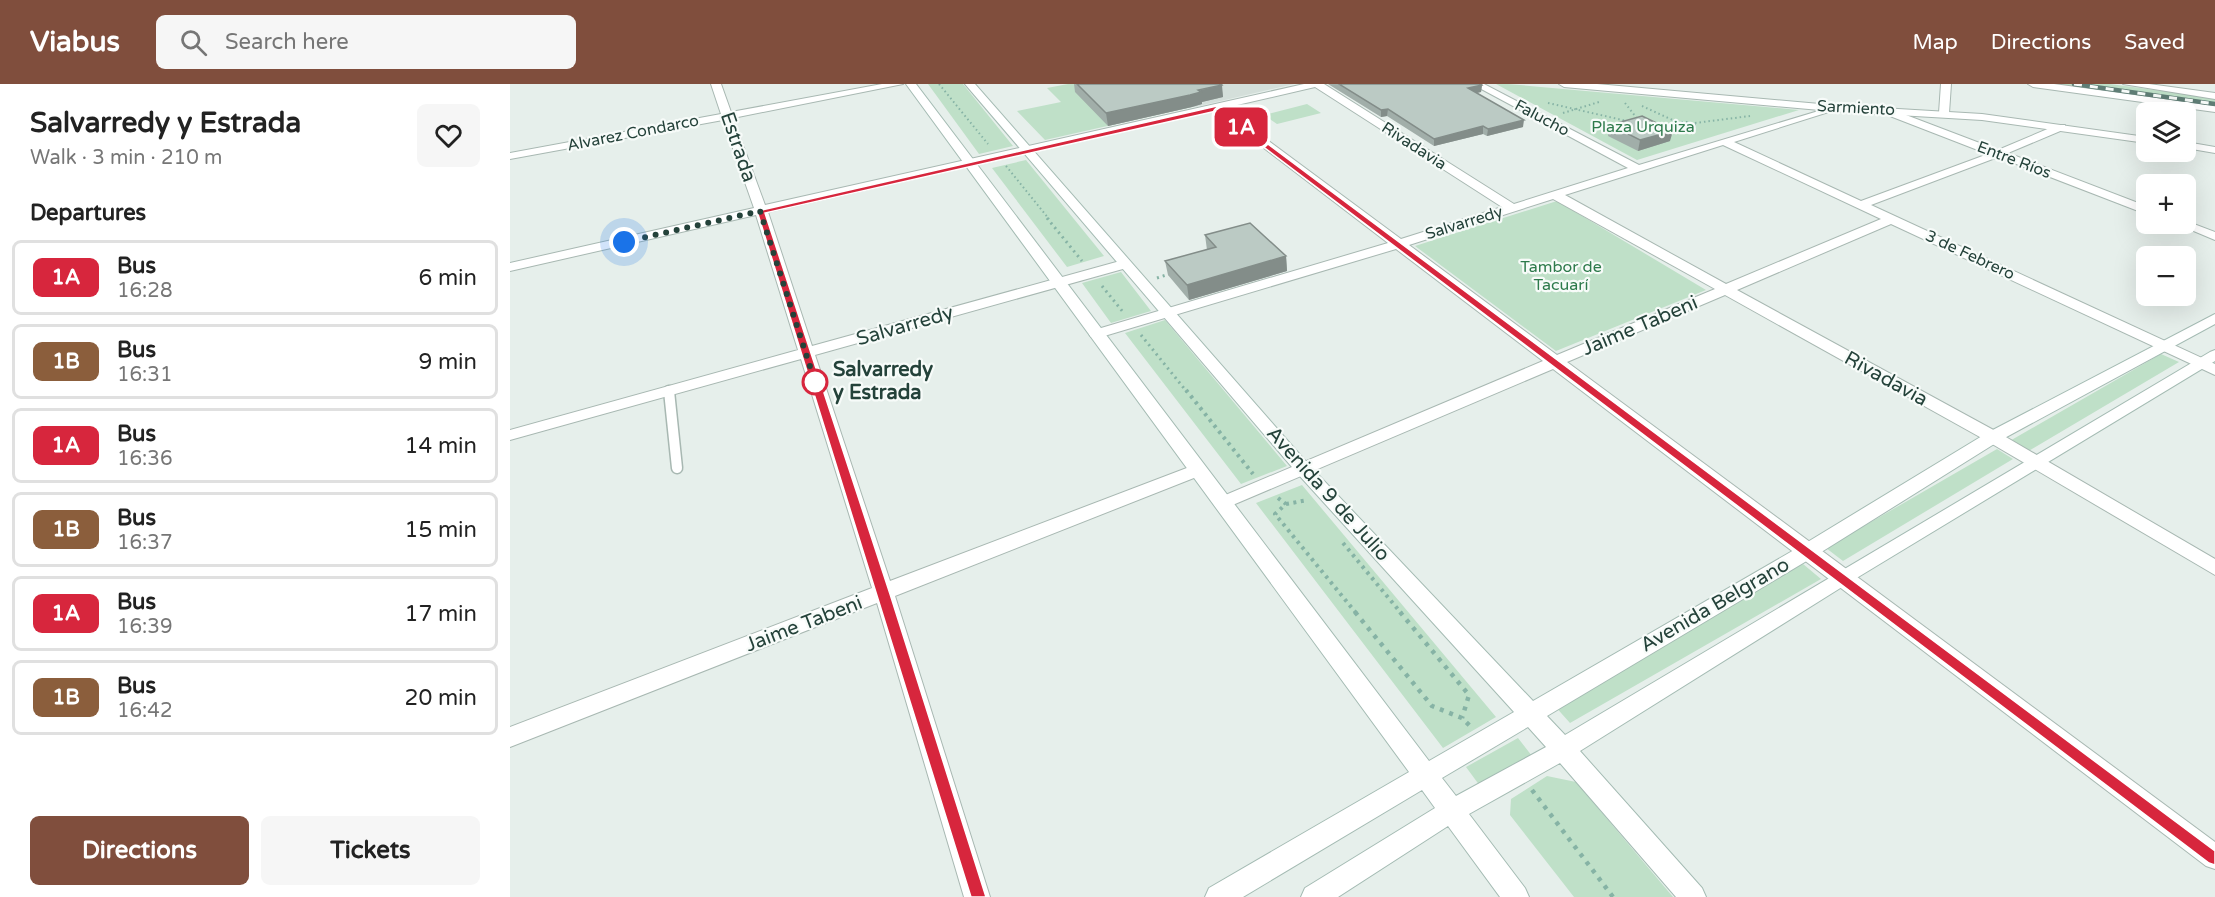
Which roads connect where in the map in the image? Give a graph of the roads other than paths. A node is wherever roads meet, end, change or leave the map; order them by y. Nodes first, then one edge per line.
1 (716, 84) edge
2 (898, 84) edge
3 (911, 84) edge
4 (970, 84) edge
5 (1317, 84) edge
6 (1477, 84) edge
7 (1564, 84) edge
8 (1671, 84) edge
9 (1947, 84) edge
10 (2032, 84) edge
11 (2128, 84) edge
12 (1699, 96) junction
13 (2215, 96) edge
14 (1217, 108) junction
15 (1831, 108) junction
16 (1881, 109) junction
17 (2215, 109) edge
18 (1944, 113) junction
19 (726, 116) junction
20 (2061, 127) junction
21 (2136, 138) edge
22 (1725, 142) junction
23 (2196, 147) edge
24 (2215, 150) edge
25 (1028, 152) junction
26 (1997, 154) junction
27 (510, 156) edge
28 (971, 164) junction
29 (1639, 169) junction
30 (1555, 195) junction
31 (1861, 205) junction
32 (2136, 206) edge
33 (1512, 208) junction
34 (760, 211) junction
35 (1892, 219) junction
36 (2196, 229) edge
37 (2215, 236) edge
38 (1398, 244) junction
39 (1125, 264) junction
40 (510, 267) edge
41 (1058, 283) junction
42 (1725, 290) junction
43 (1169, 314) junction
44 (2215, 318) edge
45 (1096, 334) junction
46 (2165, 346) junction
47 (806, 354) junction
48 (1555, 362) junction
49 (2210, 363) edge
50 (669, 391) junction
51 (510, 435) edge
52 (1993, 437) junction
53 (2034, 462) junction
54 (677, 468) dead end
55 (1303, 469) junction
56 (1198, 470) junction
57 (1222, 503) junction
58 (1808, 551) junction
59 (2215, 568) edge
60 (1843, 577) junction
61 (884, 594) junction
62 (1529, 712) junction
63 (510, 737) edge
64 (1563, 750) junction
65 (1426, 776) junction
66 (1451, 811) junction
67 (2215, 857) edge
68 (977, 897) edge
69 (1218, 897) edge
70 (1314, 897) edge
71 (1516, 897) edge
72 (1693, 897) edge

1 - 19 street, Estrada
2 - 19 street, Alvarez Condarco
3 - 28 street
4 - 25 street, Avenida 9 de Julio
5 - 14 street
5 - 33 street, Rivadavia
6 - 29 street, Falucho
7 - 12 street, Sarmiento
8 - 12 street
9 - 18 street
10 - 17 street
11 - 13 street
12 - 15 street, Sarmiento
14 - 25 street
14 - 38 street
15 - 16 street, Sarmiento
15 - 22 street, Salvarredy
16 - 18 street, Sarmiento
16 - 26 street, Entre Ríos
18 - 20 street, Sarmiento
19 - 27 street, Alvarez Condarco
19 - 34 street, Estrada
20 - 21 street, Sarmiento
20 - 26 street
22 - 29 street, Salvarredy
22 - 31 street, 3 de Febrero
23 - 24 street
25 - 28 street
25 - 39 street, Avenida 9 de Julio
26 - 31 street
26 - 32 street, Entre Ríos
28 - 34 street
28 - 41 street
29 - 30 street, Salvarredy
30 - 33 street, Salvarredy
30 - 42 street, Rivadavia
31 - 35 street, 3 de Febrero
33 - 38 street, Salvarredy
34 - 40 street
34 - 47 street, Estrada
35 - 42 street, Jaime Tabeni
35 - 46 street, 3 de Febrero
36 - 37 street
38 - 43 street, Salvarredy
38 - 48 street
39 - 41 street, Salvarredy
39 - 43 street, Avenida 9 de Julio
41 - 45 street
41 - 47 street, Salvarredy
42 - 48 street, Jaime Tabeni
42 - 52 street, Rivadavia
43 - 45 street, Salvarredy
43 - 55 street, Avenida 9 de Julio
44 - 46 street, Avenida Belgrano
45 - 56 street
46 - 49 street, 3 de Febrero
46 - 52 street, Avenida Belgrano
47 - 50 street, Salvarredy
47 - 61 street, Estrada
48 - 55 street, Jaime Tabeni
48 - 58 street
49 - 53 street, Avenida Belgrano
50 - 51 street, Salvarredy
50 - 54 lane
52 - 53 street, Rivadavia
52 - 58 street, Avenida Belgrano
53 - 59 street, Rivadavia
53 - 60 street, Avenida Belgrano
55 - 57 street, Jaime Tabeni
55 - 62 street, Avenida 9 de Julio
56 - 57 street
56 - 61 street, Jaime Tabeni
57 - 65 street
58 - 60 street
58 - 62 street, Avenida Belgrano
60 - 64 street, Avenida Belgrano
60 - 67 street
61 - 63 street, Jaime Tabeni
61 - 68 street, Estrada
62 - 64 street, Avenida 9 de Julio
62 - 65 street, Avenida Belgrano
64 - 66 street, Avenida Belgrano
64 - 72 street, Avenida 9 de Julio
65 - 66 street
65 - 69 street, Avenida Belgrano
66 - 70 street, Avenida Belgrano
66 - 71 street

